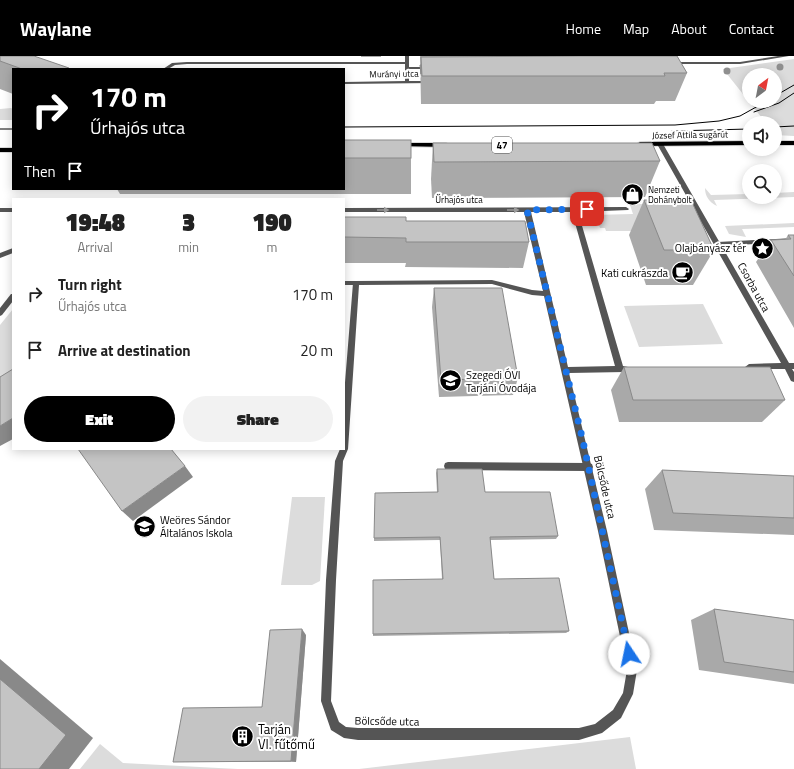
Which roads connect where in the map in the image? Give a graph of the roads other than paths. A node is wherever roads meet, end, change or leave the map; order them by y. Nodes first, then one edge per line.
1 (407, 56) edge
2 (787, 56) edge
3 (664, 57) edge
4 (407, 66) junction
5 (167, 68) edge
6 (438, 68) edge
7 (407, 82) junction
8 (434, 82) edge
9 (345, 83) edge
10 (742, 143) edge
11 (782, 143) edge
12 (794, 143) edge
13 (628, 144) edge
14 (660, 144) junction
15 (390, 145) edge
16 (453, 145) edge
17 (0, 150) edge
18 (12, 150) edge
19 (626, 209) dead end
20 (0, 210) edge
21 (12, 210) edge
22 (345, 210) edge
23 (527, 210) junction
24 (574, 210) junction
25 (794, 240) edge
26 (718, 244) junction
27 (12, 250) edge
28 (0, 256) edge
29 (345, 283) edge
30 (356, 283) junction
31 (547, 294) junction
32 (12, 297) edge
33 (0, 313) edge
34 (790, 366) edge
35 (744, 367) edge
36 (620, 369) junction
37 (636, 369) edge
38 (566, 370) junction
39 (794, 379) edge
40 (345, 435) edge
41 (344, 450) edge
42 (448, 466) dead end
43 (589, 467) junction

1 - 4 street
2 - 3 street
4 - 5 street, Murányi utca
4 - 6 street, Murányi utca
4 - 7 street
7 - 8 street, Murányi utca
7 - 9 street, Murányi utca
10 - 14 main road, József Attila sugárút
11 - 12 main road
13 - 14 main road, József Attila sugárút
14 - 26 street, Csorba utca
15 - 16 main road
17 - 18 main road
19 - 24 street, Űrhajós utca
20 - 21 street
22 -> 23 street, Űrhajós utca
23 - 24 street, Űrhajós utca
23 - 31 street, Bölcsőde utca
24 - 36 street
25 - 26 street
26 - 34 street, Csorba utca
27 - 28 street
29 - 30 street
30 - 31 street
30 - 40 street, Bölcsőde utca
31 - 38 street, Bölcsőde utca
32 - 33 street
34 - 35 street
34 - 39 street, Csorba utca
36 - 37 street
36 - 38 street
38 - 43 street, Bölcsőde utca
41 - 43 street, Bölcsőde utca
42 - 43 street

